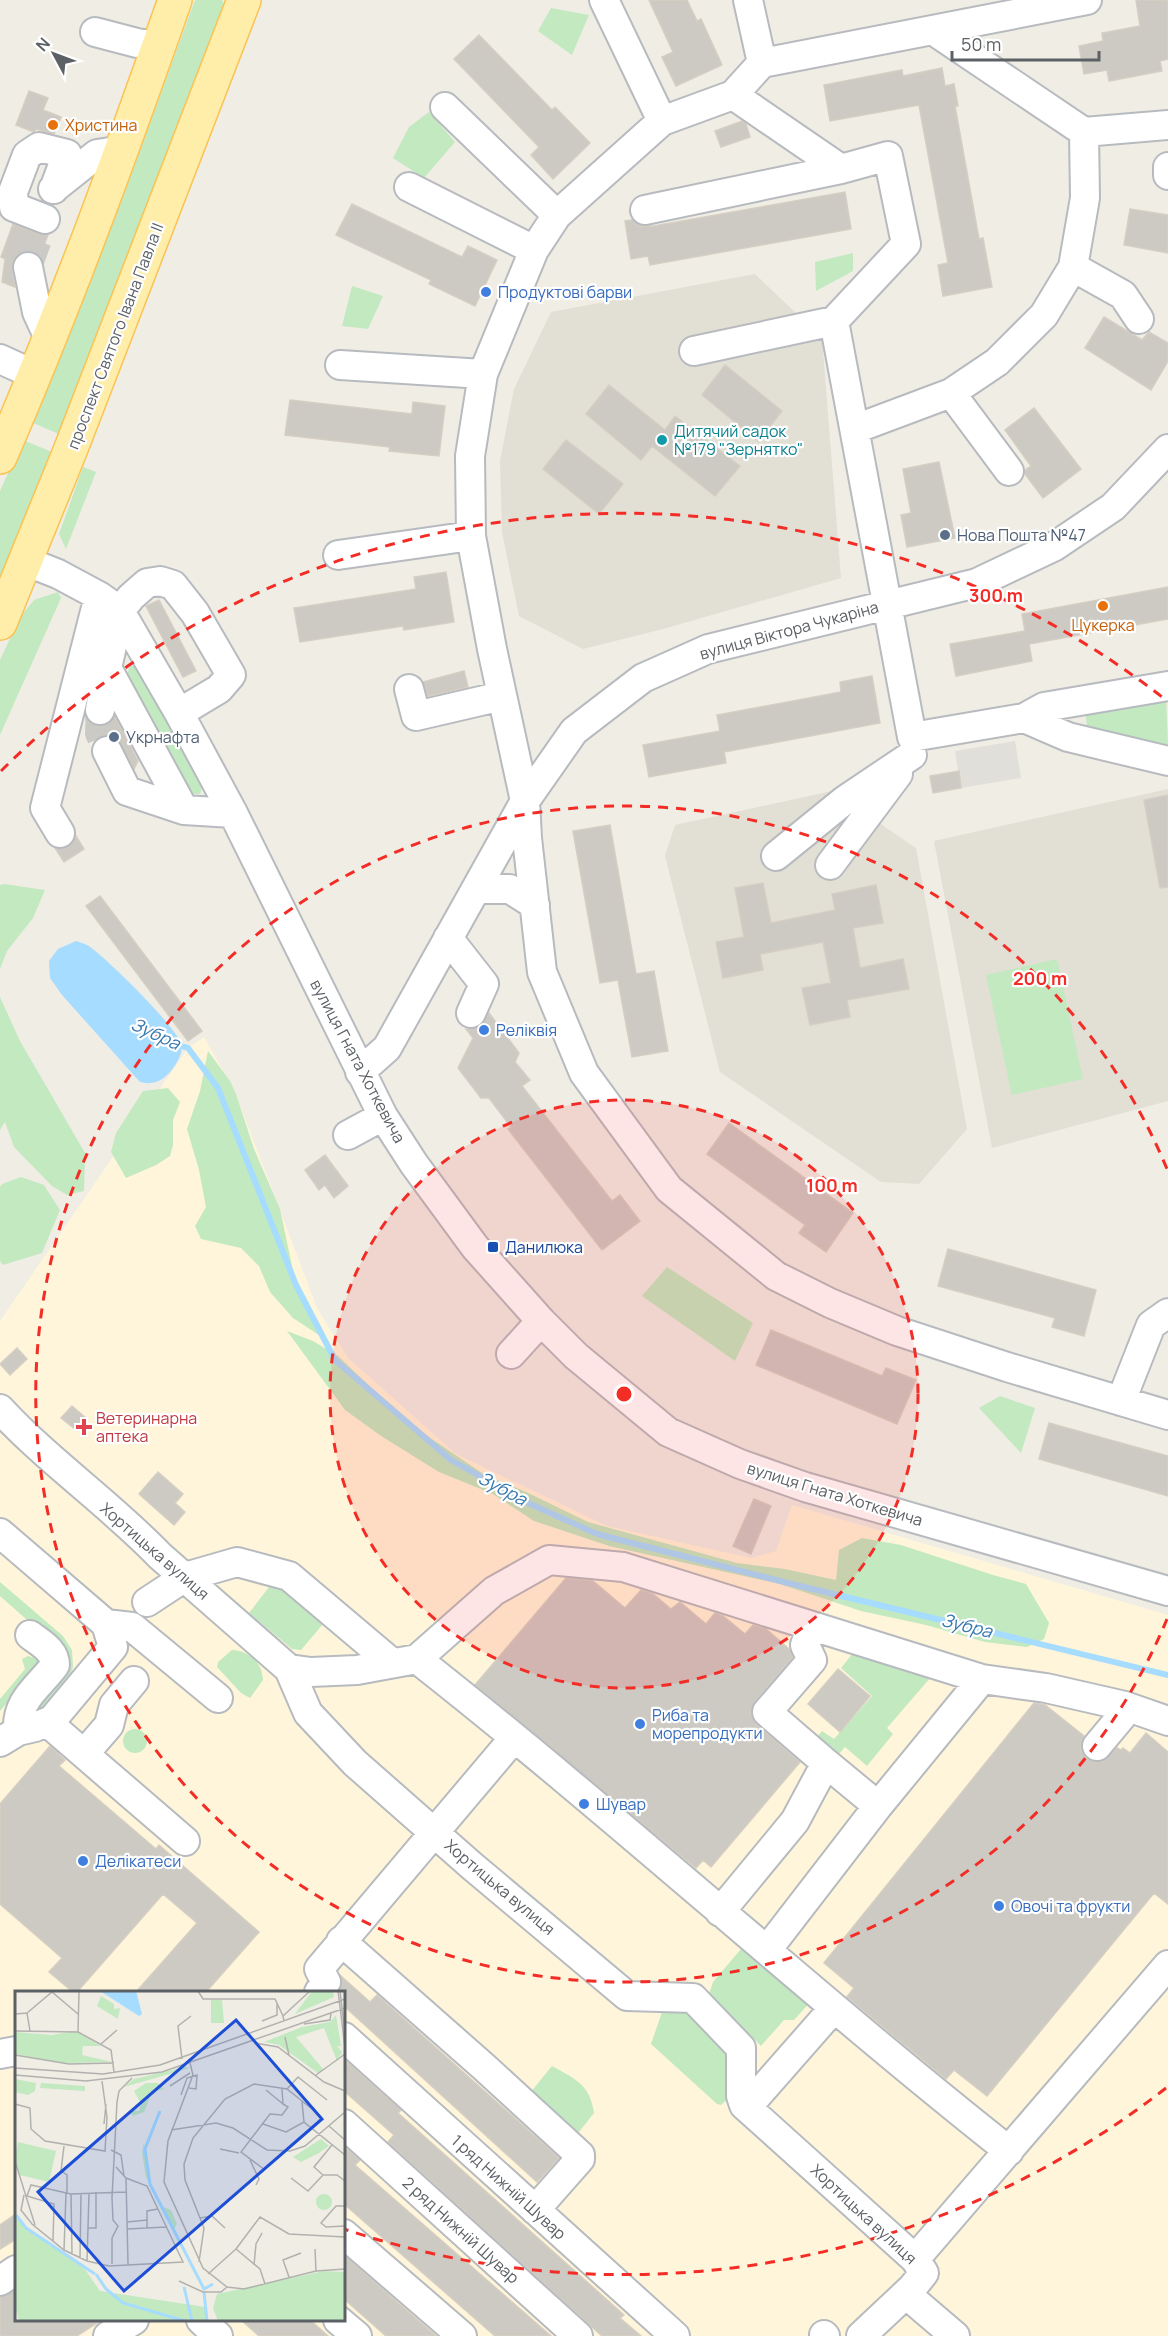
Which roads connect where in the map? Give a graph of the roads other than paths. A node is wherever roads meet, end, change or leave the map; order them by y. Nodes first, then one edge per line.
1 (175, 0) edge
2 (244, 0) edge
3 (267, 0) edge
4 (604, 0) edge
5 (748, 0) edge
6 (1087, 0) edge
7 (934, 31) junction
8 (94, 32) dead end
9 (159, 46) junction
10 (226, 48) junction
11 (762, 63) junction
12 (733, 95) junction
13 (445, 107) dead end
14 (663, 121) junction
15 (1168, 125) edge
16 (1083, 132) junction
17 (123, 150) junction
18 (1168, 166) edge
19 (841, 169) junction
20 (1168, 176) edge
21 (409, 188) dead end
22 (54, 189) junction
23 (645, 210) dead end
24 (557, 215) junction
25 (534, 250) junction
26 (28, 267) tunnel mouth
27 (1073, 267) junction
28 (1139, 320) dead end
29 (834, 321) junction
30 (50, 340) junction
31 (694, 351) dead end
32 (0, 359) edge
33 (340, 364) dead end
34 (483, 374) junction
35 (35, 375) junction
36 (951, 393) junction
37 (855, 429) junction
38 (1168, 449) edge
39 (0, 457) edge
40 (1009, 471) dead end
41 (471, 536) junction
42 (338, 555) dead end
43 (25, 561) junction
44 (109, 604) junction
45 (886, 604) junction
46 (0, 623) edge
47 (107, 668) junction
48 (1168, 686) edge
49 (409, 689) dead end
50 (502, 696) junction
51 (100, 710) tunnel mouth
52 (179, 713) junction
53 (1024, 718) junction
54 (912, 746) junction
55 (107, 751) tunnel mouth
56 (1168, 761) edge
57 (525, 801) junction
58 (184, 810) junction
59 (233, 813) junction
60 (60, 833) dead end
61 (776, 856) dead end
62 (830, 865) dead end
63 (476, 889) junction
64 (535, 906) junction
65 (448, 938) junction
66 (471, 1013) dead end
67 (360, 1072) junction
68 (383, 1116) junction
69 (348, 1135) dead end
70 (1168, 1313) edge
71 (541, 1321) junction
72 (511, 1354) dead end
73 (0, 1395) edge
74 (1120, 1401) junction
75 (0, 1409) edge
76 (1168, 1415) edge
77 (0, 1418) edge
78 (27, 1438) junction
79 (0, 1533) edge
80 (185, 1577) junction
81 (1168, 1591) edge
82 (147, 1602) junction
83 (234, 1620) junction
84 (812, 1626) junction
85 (30, 1635) dead end
86 (109, 1636) junction
87 (405, 1661) junction
88 (290, 1669) junction
89 (982, 1679) junction
90 (134, 1682) dead end
91 (218, 1698) dead end
92 (1125, 1706) junction
93 (1168, 1721) edge
94 (47, 1722) junction
95 (9, 1736) edge
96 (514, 1738) junction
97 (1097, 1746) dead end
98 (84, 1754) junction
99 (826, 1762) junction
100 (878, 1806) junction
101 (435, 1832) junction
102 (185, 1841) dead end
103 (720, 1912) junction
104 (341, 1941) junction
105 (767, 1950) junction
106 (1168, 1965) edge
107 (320, 1991) edge
108 (834, 2008) junction
109 (345, 2038) edge
110 (741, 2048) junction
111 (15, 2051) edge
112 (0, 2054) edge
113 (774, 2077) junction
114 (747, 2107) junction
115 (345, 2125) edge
116 (1009, 2151) junction
117 (535, 2210) junction
118 (345, 2235) edge
119 (915, 2259) junction
120 (15, 2271) edge
121 (0, 2282) edge
122 (906, 2294) junction
123 (131, 2321) edge
124 (203, 2321) edge
125 (340, 2321) edge
126 (108, 2336) edge
127 (218, 2336) edge
128 (357, 2336) edge
129 (462, 2336) edge
130 (578, 2336) edge
131 (675, 2336) edge
132 (861, 2336) edge
133 (955, 2336) edge

1 - 9 main road
2 - 10 main road, проспект Святого Івана Павла II
3 - 10 main road, проспект Святого Івана Павла II
4 - 14 street
5 - 11 street
6 - 7 street
7 - 11 street
7 - 16 street
8 - 9 street
9 - 17 main road
10 - 43 main road, проспект Святого Івана Павла II
11 - 12 street
12 - 14 street
12 - 19 street
13 - 24 street
14 - 24 street
15 - 16 street
16 - 27 street
17 - 22 street
17 - 30 main road
18 - 20 street
19 - 23 street
19 - 29 street
21 - 25 street
22 - 22 street
24 - 25 street
25 - 34 street
26 - 30 street
27 - 28 street
27 - 36 street
29 - 31 street
29 - 37 street
30 - 35 main road
32 - 35 street
33 - 34 street
34 - 41 street
35 - 39 main road
36 - 37 street
36 - 40 street
37 - 45 street
38 - 45 street, вулиця Віктора Чукаріна
41 - 42 street
41 - 50 street
43 - 44 street
43 - 46 main road, проспект Святого Івана Павла II
44 - 47 street
44 - 52 street, вулиця Гната Хоткевича
44 - 52 street
44 - 60 street
45 - 54 street
45 - 57 street, вулиця Віктора Чукаріна
47 - 51 street
47 - 58 street
48 - 53 street
49 - 50 street
50 - 57 street
52 - 59 street, вулиця Гната Хоткевича
53 - 54 street
53 - 56 street
54 - 61 street
54 - 62 street
55 - 58 street
57 - 63 street, вулиця Віктора Чукаріна
57 - 64 street
58 - 59 street
59 - 67 street, вулиця Гната Хоткевича
63 - 64 street
63 - 65 street, вулиця Віктора Чукаріна
64 - 74 street
65 - 66 street
65 - 67 street, вулиця Віктора Чукаріна
67 - 68 street, вулиця Гната Хоткевича
68 - 69 street
68 - 71 street, вулиця Гната Хоткевича
70 - 74 street
71 - 72 street
71 - 81 street, вулиця Гната Хоткевича
73 - 78 street
74 - 76 street
75 - 78 street, Хортицька вулиця
77 - 78 street
78 - 80 street, Хортицька вулиця
79 - 86 street
80 - 82 street
80 - 83 street, Хортицька вулиця
80 - 87 street
82 - 83 street
82 - 86 street
83 - 88 street, Хортицька вулиця
84 - 87 street
84 - 89 street
84 - 99 street
85 - 95 street
86 - 91 street
86 - 94 street
87 - 88 street
87 - 96 street
88 - 101 street, Хортицька вулиця
89 - 92 street
89 - 100 street
90 - 98 street
92 - 93 street
92 - 97 street
94 - 95 street
94 - 98 street
96 - 101 street
96 - 103 street
98 - 102 street
99 - 100 street
99 - 103 street
100 - 105 street
101 - 104 street
101 - 110 street, Хортицька вулиця
103 - 105 street
104 - 107 street
104 - 117 street
105 - 108 street
106 - 116 street
108 - 113 street
108 - 116 street
109 - 117 street, 1 ряд Нижній Шувар
110 - 113 street, Хортицька вулиця
110 - 114 street
111 - 112 street
113 - 114 street
114 - 119 street, Хортицька вулиця
115 - 130 street, 2 ряд Нижній Шувар
116 - 119 street
117 - 131 street, 1 ряд Нижній Шувар
118 - 129 street
119 - 122 street, Хортицька вулиця
120 - 121 street
122 - 132 street, Хортицька вулиця
122 - 133 street
123 - 126 street
124 - 127 street
125 - 128 street

